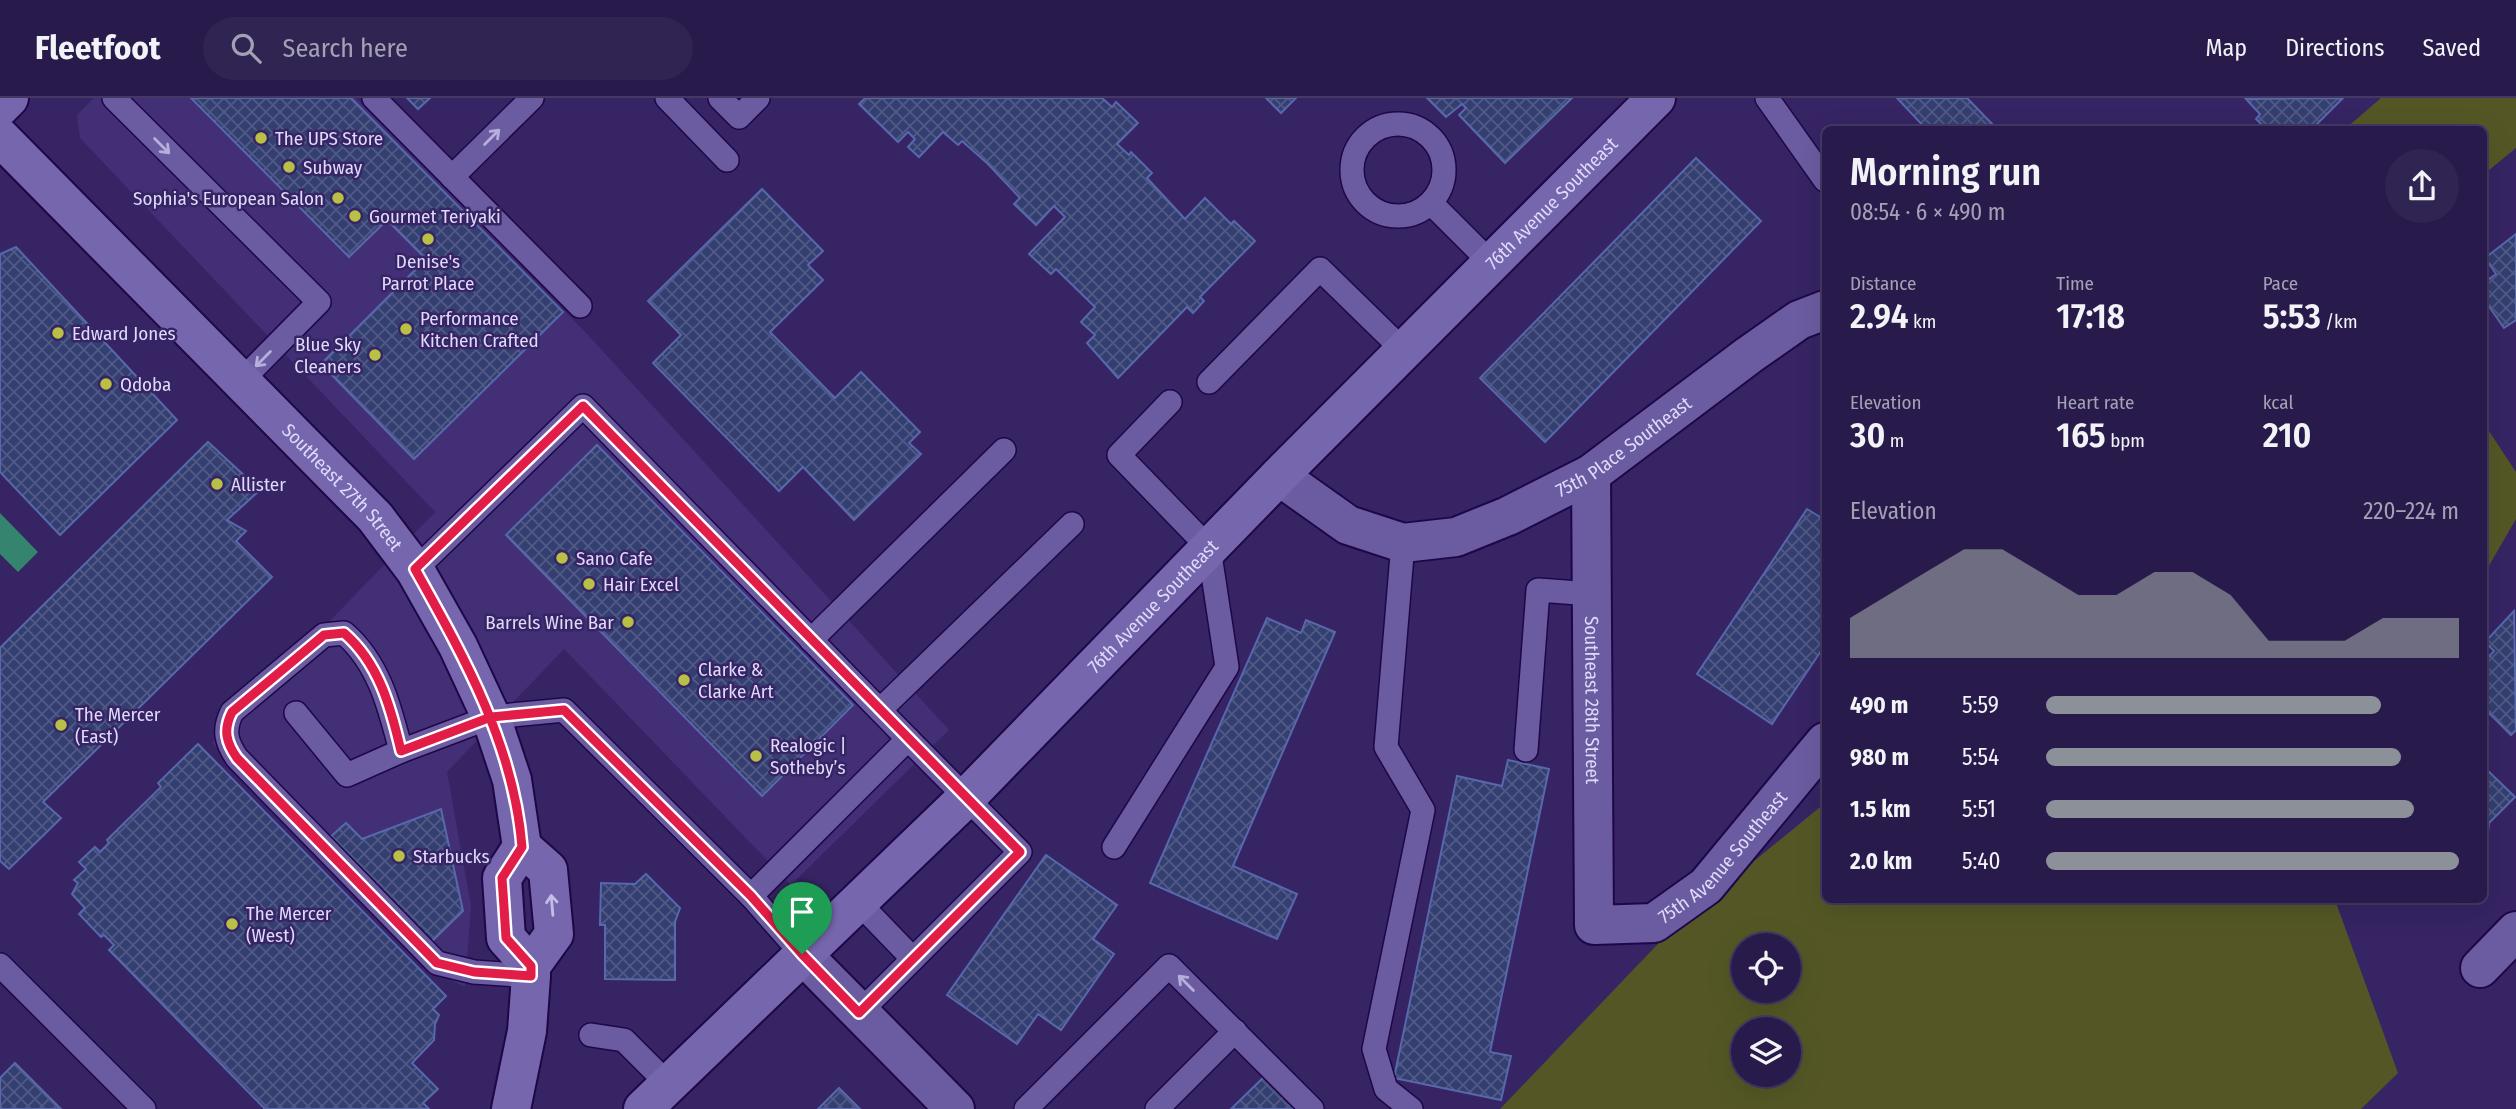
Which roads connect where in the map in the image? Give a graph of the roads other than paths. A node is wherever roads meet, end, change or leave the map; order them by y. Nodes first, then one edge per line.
1 (9, 98) edge
2 (114, 98) edge
3 (374, 98) edge
4 (532, 98) edge
5 (667, 98) edge
6 (720, 98) edge
7 (758, 98) edge
8 (1656, 98) edge
9 (1767, 98) edge
10 (0, 107) edge
11 (0, 136) edge
12 (727, 160) dead end
13 (1822, 176) edge
14 (452, 177) junction
15 (1431, 203) junction
16 (1491, 263) junction
17 (580, 306) dead end
18 (1822, 311) edge
19 (1404, 351) junction
20 (242, 380) junction
21 (1209, 382) dead end
22 (1170, 402) dead end
23 (1004, 450) dead end
24 (1591, 474) junction
25 (1279, 476) junction
26 (1072, 524) dead end
27 (1402, 542) junction
28 (1209, 548) junction
29 (415, 569) junction
30 (1592, 594) junction
31 (811, 640) junction
32 (880, 710) junction
33 (296, 713) dead end
34 (491, 717) junction
35 (908, 739) junction
36 (1822, 746) edge
37 (1526, 750) dead end
38 (401, 751) junction
39 (966, 798) junction
40 (1114, 847) dead end
41 (751, 896) junction
42 (859, 903) junction
43 (1594, 925) joint
44 (2516, 931) edge
45 (802, 954) junction
46 (913, 958) junction
47 (0, 965) edge
48 (2480, 968) dead end
49 (531, 971) junction
50 (859, 1013) junction
51 (1235, 1031) junction
52 (591, 1035) dead end
53 (656, 1097) edge
54 (144, 1109) edge
55 (511, 1109) edge
56 (955, 1109) edge
57 (1026, 1109) edge
58 (1157, 1109) edge
59 (1312, 1109) edge
60 (1411, 1109) edge

1 - 10 street
2 -> 20 lane
3 - 14 lane
14 -> 4 lane
5 - 12 lane
6 - 7 lane
8 - 16 street, 76th Avenue Southeast
9 - 13 lane
11 - 20 street, Southeast 27th Street
14 - 17 lane
15 - 15 lane
15 - 16 lane
16 - 19 street, 76th Avenue Southeast
18 - 24 street, 75th Place Southeast
19 - 21 lane
19 - 25 street, 76th Avenue Southeast
20 - 29 street, Southeast 27th Street
22 - 28 lane
23 - 31 lane
24 - 27 street, 75th Place Southeast
24 - 30 street, Southeast 28th Street
25 - 27 street
25 - 28 street, 76th Avenue Southeast
26 - 32 lane
27 - 60 lane
28 - 39 street, 76th Avenue Southeast
28 - 40 lane
29 - 31 lane
29 - 34 street, Southeast 27th Street
30 - 37 lane
30 - 43 street, Southeast 28th Street
31 - 32 lane
32 - 35 lane
33 - 38 lane
34 - 38 lane
34 - 41 lane
34 - 49 street
35 - 39 lane
35 - 41 lane
36 - 43 street, 75th Avenue Southeast
38 - 49 lane
39 - 42 street, 76th Avenue Southeast
39 - 46 lane
41 - 45 lane
42 - 45 street, 76th Avenue Southeast
42 - 46 lane
44 - 48 street
45 - 50 street
45 - 53 street, 76th Avenue Southeast
46 - 50 lane
47 - 54 lane
49 - 55 street
50 - 56 street
51 -> 57 lane
51 - 58 lane
51 - 59 lane
52 - 53 lane

